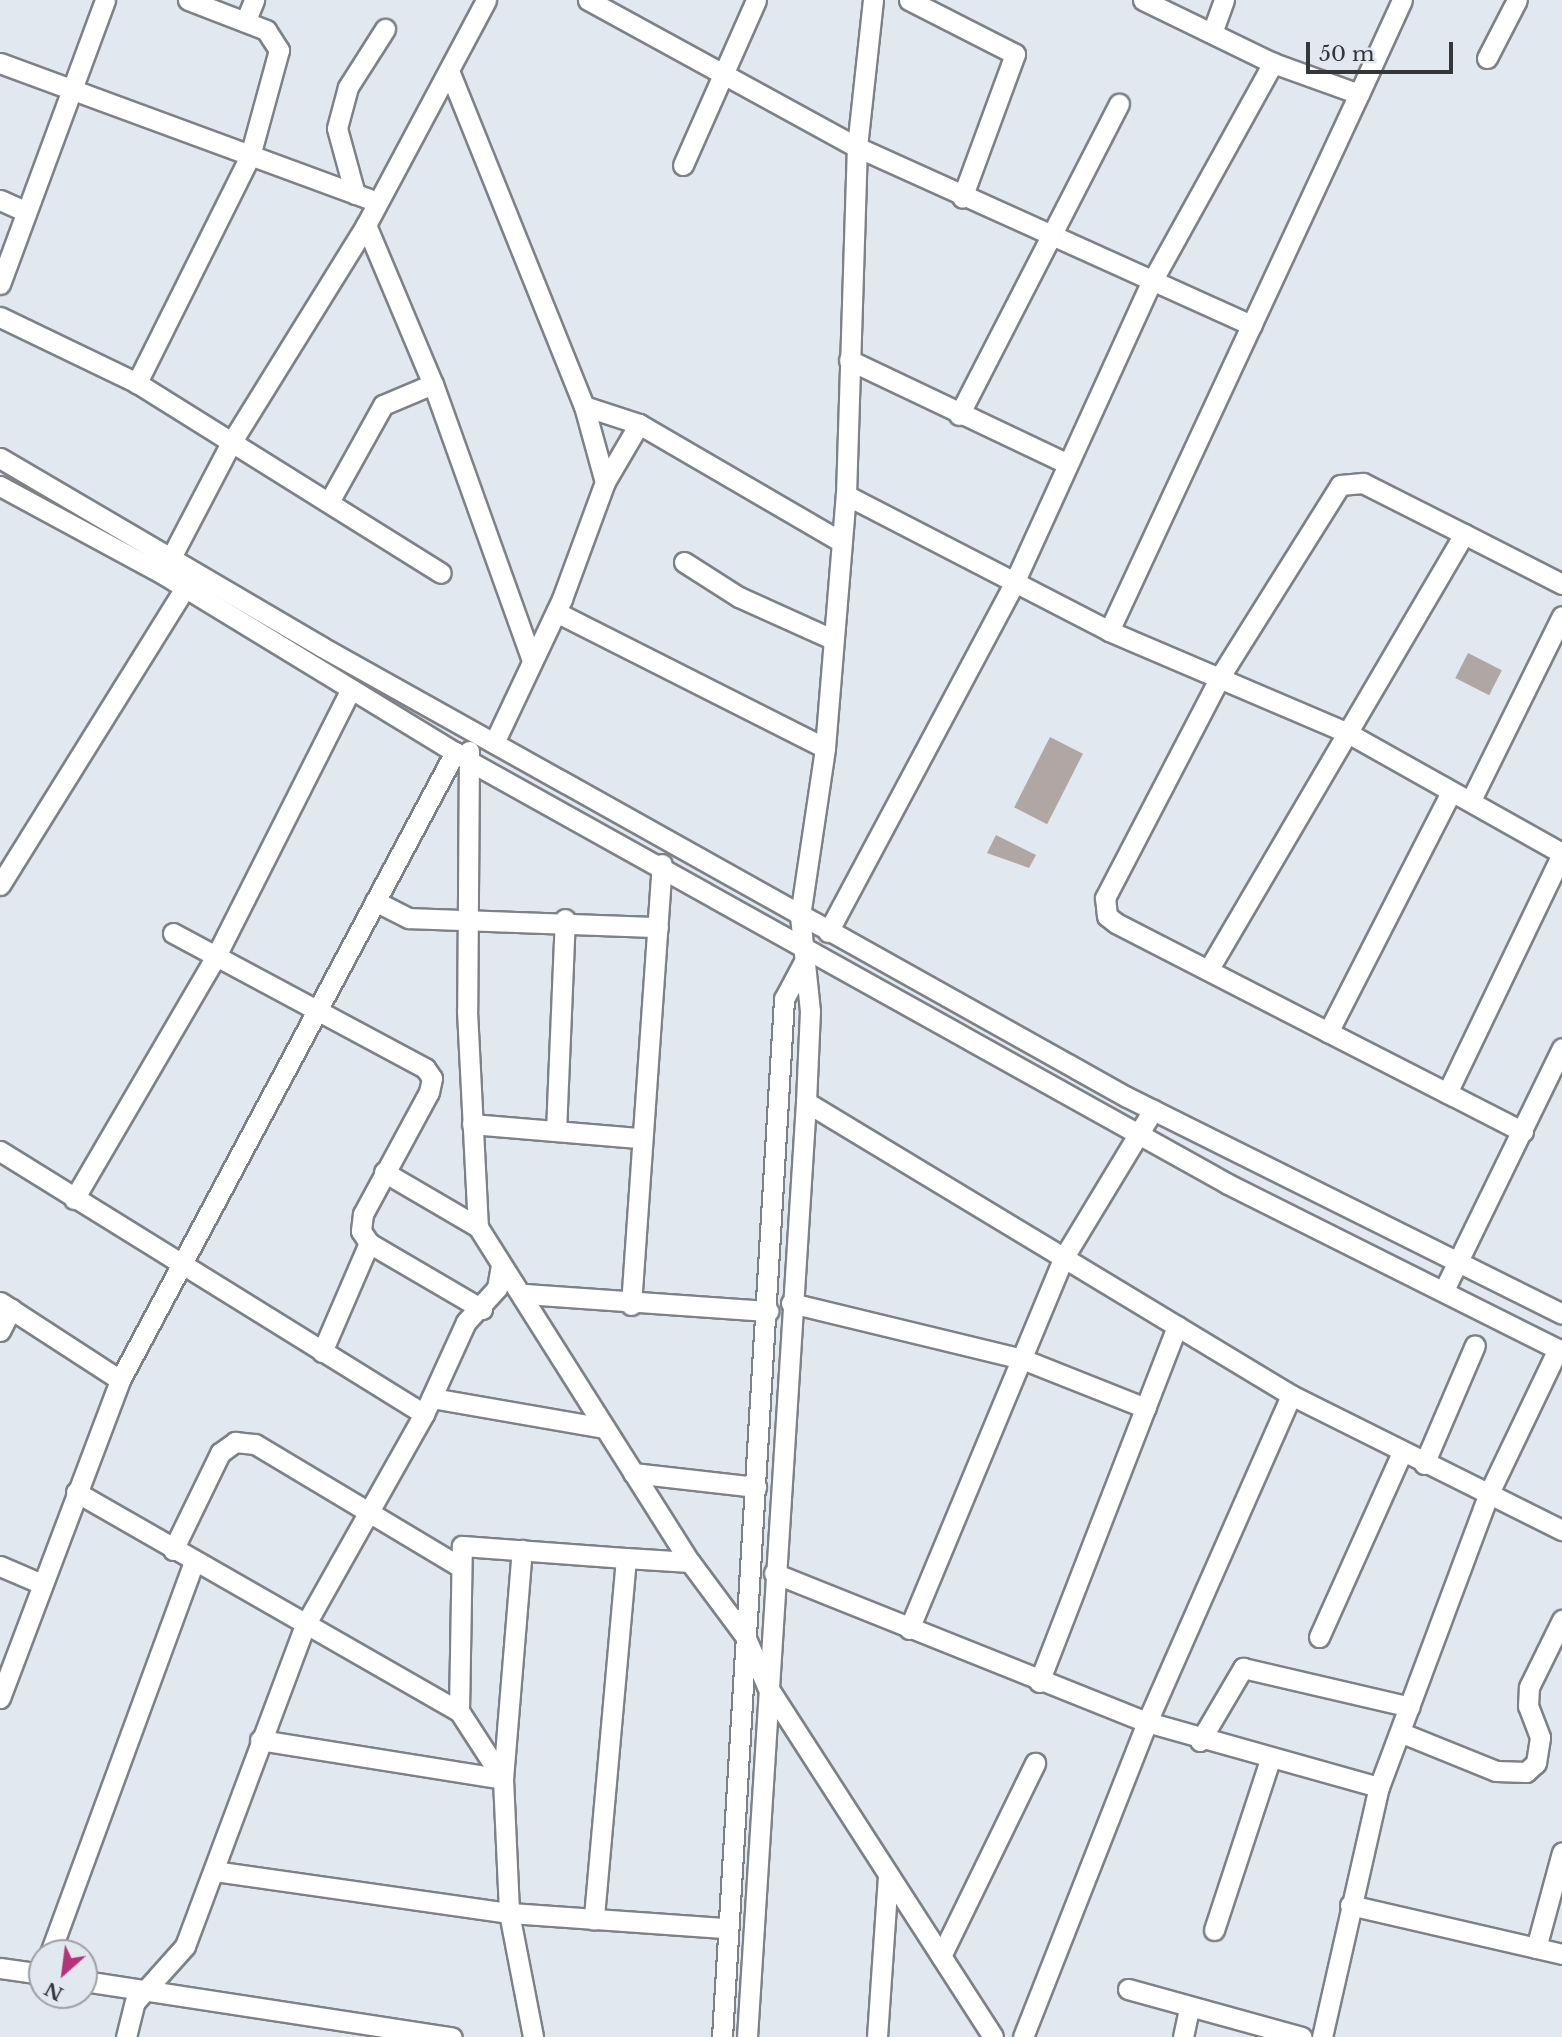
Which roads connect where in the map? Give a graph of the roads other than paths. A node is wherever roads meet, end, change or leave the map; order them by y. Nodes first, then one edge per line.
1 (105, 0) edge
2 (188, 0) edge
3 (254, 0) edge
4 (486, 0) edge
5 (588, 0) edge
6 (756, 0) edge
7 (873, 0) edge
8 (909, 0) edge
9 (1143, 0) edge
10 (1224, 0) edge
11 (1402, 0) edge
12 (1517, 0) edge
13 (246, 20) junction
14 (385, 30) dead end
15 (1212, 33) junction
16 (1487, 58) dead end
17 (0, 63) edge
18 (1273, 63) junction
19 (720, 72) junction
20 (450, 73) junction
21 (73, 90) junction
22 (1359, 94) junction
23 (1118, 104) dead end
24 (857, 147) junction
25 (250, 156) junction
26 (683, 165) dead end
27 (355, 194) junction
28 (962, 198) junction
29 (0, 200) edge
30 (377, 202) junction
31 (25, 211) junction
32 (366, 225) junction
33 (1049, 234) junction
34 (1151, 283) junction
35 (0, 284) edge
36 (0, 317) edge
37 (1252, 325) junction
38 (849, 360) junction
39 (137, 383) junction
40 (433, 384) junction
41 (584, 406) junction
42 (959, 415) junction
43 (639, 424) junction
44 (231, 443) junction
45 (0, 458) edge
46 (1068, 464) junction
47 (605, 482) junction
48 (0, 486) edge
49 (846, 495) junction
50 (329, 502) junction
51 (1464, 534) junction
52 (840, 541) junction
53 (684, 562) dead end
54 (167, 566) junction
55 (441, 573) dead end
56 (1014, 583) junction
57 (1562, 584) edge
58 (185, 587) junction
59 (556, 612) junction
60 (1562, 616) edge
61 (1109, 631) junction
62 (830, 638) junction
63 (532, 660) junction
64 (1221, 675) junction
65 (350, 691) junction
66 (469, 729) junction
67 (1346, 732) junction
68 (494, 743) junction
69 (825, 748) junction
70 (462, 756) junction
71 (1451, 792) junction
72 (1471, 800) junction
73 (1562, 854) edge
74 (662, 864) junction
75 (2, 879) edge
76 (375, 901) junction
77 (466, 916) junction
78 (800, 916) junction
79 (565, 919) junction
80 (658, 927) junction
81 (828, 932) junction
82 (173, 933) dead end
83 (801, 941) junction
84 (216, 957) junction
85 (803, 964) junction
86 (1210, 967) junction
87 (316, 1010) junction
88 (1328, 1032) junction
89 (1562, 1048) edge
90 (1447, 1093) junction
91 (806, 1102) junction
92 (1153, 1110) junction
93 (472, 1124) junction
94 (556, 1131) junction
95 (1134, 1132) junction
96 (1522, 1132) junction
97 (640, 1138) junction
98 (0, 1151) edge
99 (384, 1172) junction
100 (75, 1199) junction
101 (478, 1227) junction
102 (369, 1243) junction
103 (1064, 1257) junction
104 (1460, 1264) junction
105 (501, 1265) junction
106 (182, 1268) junction
107 (1444, 1290) junction
108 (524, 1294) junction
109 (791, 1303) junction
110 (6, 1305) edge
111 (631, 1305) junction
112 (482, 1309) junction
113 (768, 1311) junction
114 (1562, 1314) edge
115 (1177, 1326) junction
116 (0, 1331) edge
117 (1475, 1345) dead end
118 (1560, 1350) edge
119 (322, 1352) junction
120 (1022, 1359) junction
121 (120, 1380) junction
122 (1291, 1395) junction
123 (428, 1406) junction
124 (1146, 1408) junction
125 (604, 1428) junction
126 (1402, 1452) junction
127 (1424, 1464) junction
128 (634, 1473) junction
129 (756, 1486) junction
130 (76, 1492) junction
131 (1488, 1495) junction
132 (365, 1512) junction
133 (1562, 1530) edge
134 (173, 1550) junction
135 (522, 1550) junction
136 (626, 1558) junction
137 (194, 1562) junction
138 (690, 1562) junction
139 (0, 1566) edge
140 (459, 1566) junction
141 (774, 1573) junction
142 (42, 1584) junction
143 (1562, 1620) edge
144 (304, 1627) junction
145 (909, 1629) junction
146 (745, 1636) junction
147 (1319, 1637) dead end
148 (1039, 1682) junction
149 (767, 1686) junction
150 (0, 1698) edge
151 (1410, 1707) junction
152 (459, 1711) junction
153 (1147, 1722) junction
154 (1402, 1733) junction
155 (260, 1740) junction
156 (1200, 1741) junction
157 (1270, 1760) junction
158 (1035, 1763) dead end
159 (503, 1779) junction
160 (1379, 1787) junction
161 (1562, 1852) edge
162 (214, 1871) junction
163 (888, 1874) junction
164 (1350, 1905) junction
165 (509, 1913) junction
166 (594, 1920) junction
167 (724, 1928) junction
168 (1214, 1930) dead end
169 (55, 1939) edge
170 (1536, 1948) junction
171 (1562, 1955) edge
172 (941, 1956) junction
173 (0, 1968) edge
174 (28, 1973) edge
175 (98, 1983) edge
176 (1128, 1989) dead end
177 (142, 1990) junction
178 (1189, 2008) junction
179 (126, 2037) edge
180 (452, 2037) edge
181 (533, 2037) edge
182 (722, 2037) edge
183 (747, 2037) edge
184 (877, 2037) edge
185 (993, 2037) edge
186 (1023, 2037) edge
187 (1183, 2037) edge
188 (1302, 2037) edge
189 (1322, 2037) edge

1 - 21 street
2 - 13 street
3 - 13 street
4 - 20 street
5 - 19 street
6 - 19 street
7 - 24 street
8 - 28 street
9 - 15 street
10 - 15 street
11 - 22 street
12 - 16 street
13 - 25 street
14 - 27 street
15 - 18 street
17 - 21 street
18 - 22 street
18 - 34 street
19 - 24 street
19 - 26 street
20 - 30 street
20 - 41 street
21 - 25 street
21 - 31 street
22 - 37 street
23 - 33 street
24 - 28 street
24 - 38 street
25 - 27 street
25 - 39 street
27 - 30 street
28 - 33 street
29 - 31 street
30 - 32 street
31 - 35 street
32 - 40 street
32 - 44 street
33 - 34 street
33 - 42 street
34 - 37 street
34 - 46 street
36 - 39 street
37 - 61 street
38 - 42 street
38 - 49 street
39 - 44 street
40 - 50 street
40 - 63 street
41 - 43 street
41 - 47 street
42 - 46 street
43 - 47 street
43 - 52 street
44 - 50 street
44 - 54 street
45 - 54 street
46 - 56 street
47 - 59 street
48 - 54 street
49 - 52 street
49 - 56 street
50 - 55 street
51 - 57 street
51 - 64 street
51 - 67 street
52 - 62 street
53 - 62 street
54 - 58 street
54 - 66 street
56 - 61 street
56 - 81 street
58 - 65 street
58 - 75 street
59 - 63 street
59 - 69 street
60 - 72 street
61 - 64 street
62 - 69 street
63 - 68 street
64 - 67 street
64 - 86 street
65 - 70 street
65 - 84 street
66 - 68 street
66 - 70 street
67 - 71 street
67 - 86 street
68 - 78 street
69 - 78 street
70 - 74 street
70 - 76 street
70 - 77 street
71 - 72 street
71 - 88 street
72 - 73 street
73 - 90 street
74 - 80 street
74 - 83 street
76 - 77 street
76 - 87 street
77 - 79 street
77 - 93 street
78 - 81 street
78 - 83 street
79 - 80 street
79 - 94 street
80 - 97 street
81 - 92 street
82 - 84 street
83 - 85 street
83 - 95 street
84 - 87 street
84 - 100 street
85 - 91 street
85 - 113 street
86 - 88 street
87 - 99 street
87 - 106 street
88 - 90 street
89 - 96 street
90 - 96 street
91 - 103 street
91 - 109 street
92 - 95 street
92 - 104 street
93 - 94 street
93 - 101 street
94 - 97 street
95 - 103 street
95 - 107 street
96 - 104 street
97 - 111 street
98 - 100 street
99 - 101 street
99 - 102 street
100 - 106 street
101 - 105 street
102 - 112 street
102 - 119 street
103 - 115 street
103 - 120 street
104 - 107 street
104 - 114 street
105 - 108 street
105 - 112 street
106 - 119 street
106 - 121 street
107 - 118 street
108 - 111 street
108 - 125 street
109 - 120 street
109 - 141 street
110 - 116 street
110 - 121 street
111 - 113 street
112 - 123 street
113 - 129 street
115 - 122 street
115 - 124 street
117 - 127 street
118 - 131 street
119 - 123 street
120 - 124 street
120 - 145 street
121 - 130 street
122 - 126 street
122 - 153 street
123 - 125 street
123 - 132 street
124 - 148 street
125 - 128 street
126 - 127 street
126 - 147 street
127 - 131 street
128 - 129 street
128 - 138 street
129 - 146 street
130 - 134 street
130 - 142 street
131 - 133 street
131 - 151 street
132 - 134 street
132 - 140 street
132 - 144 street
134 - 137 street
135 - 136 street
135 - 140 street
135 - 159 street
136 - 138 street
136 - 166 street
137 - 144 street
137 - 169 street
138 - 146 street
139 - 142 street
140 - 152 street
141 - 145 street
141 - 149 street
142 - 150 street
143 - 154 street
144 - 152 street
144 - 155 street
145 - 148 street
146 - 149 street
146 - 167 street
148 - 153 street
149 - 163 street
149 - 183 street
151 - 154 street
151 - 156 street
152 - 159 street
153 - 156 street
153 - 186 street
154 - 160 street
155 - 159 street
155 - 162 street
156 - 157 street
157 - 160 street
157 - 168 street
158 - 172 street
159 - 165 street
160 - 164 street
161 - 170 street
162 - 165 street
162 - 177 street
163 - 172 street
163 - 184 street
164 - 170 street
164 - 189 street
165 - 166 street
165 - 181 street
166 - 167 street
167 - 182 street
170 - 171 street
172 - 185 street
173 - 174 street
175 - 177 street
176 - 178 street
177 - 179 street
177 - 180 street
178 - 187 street
178 - 188 street

